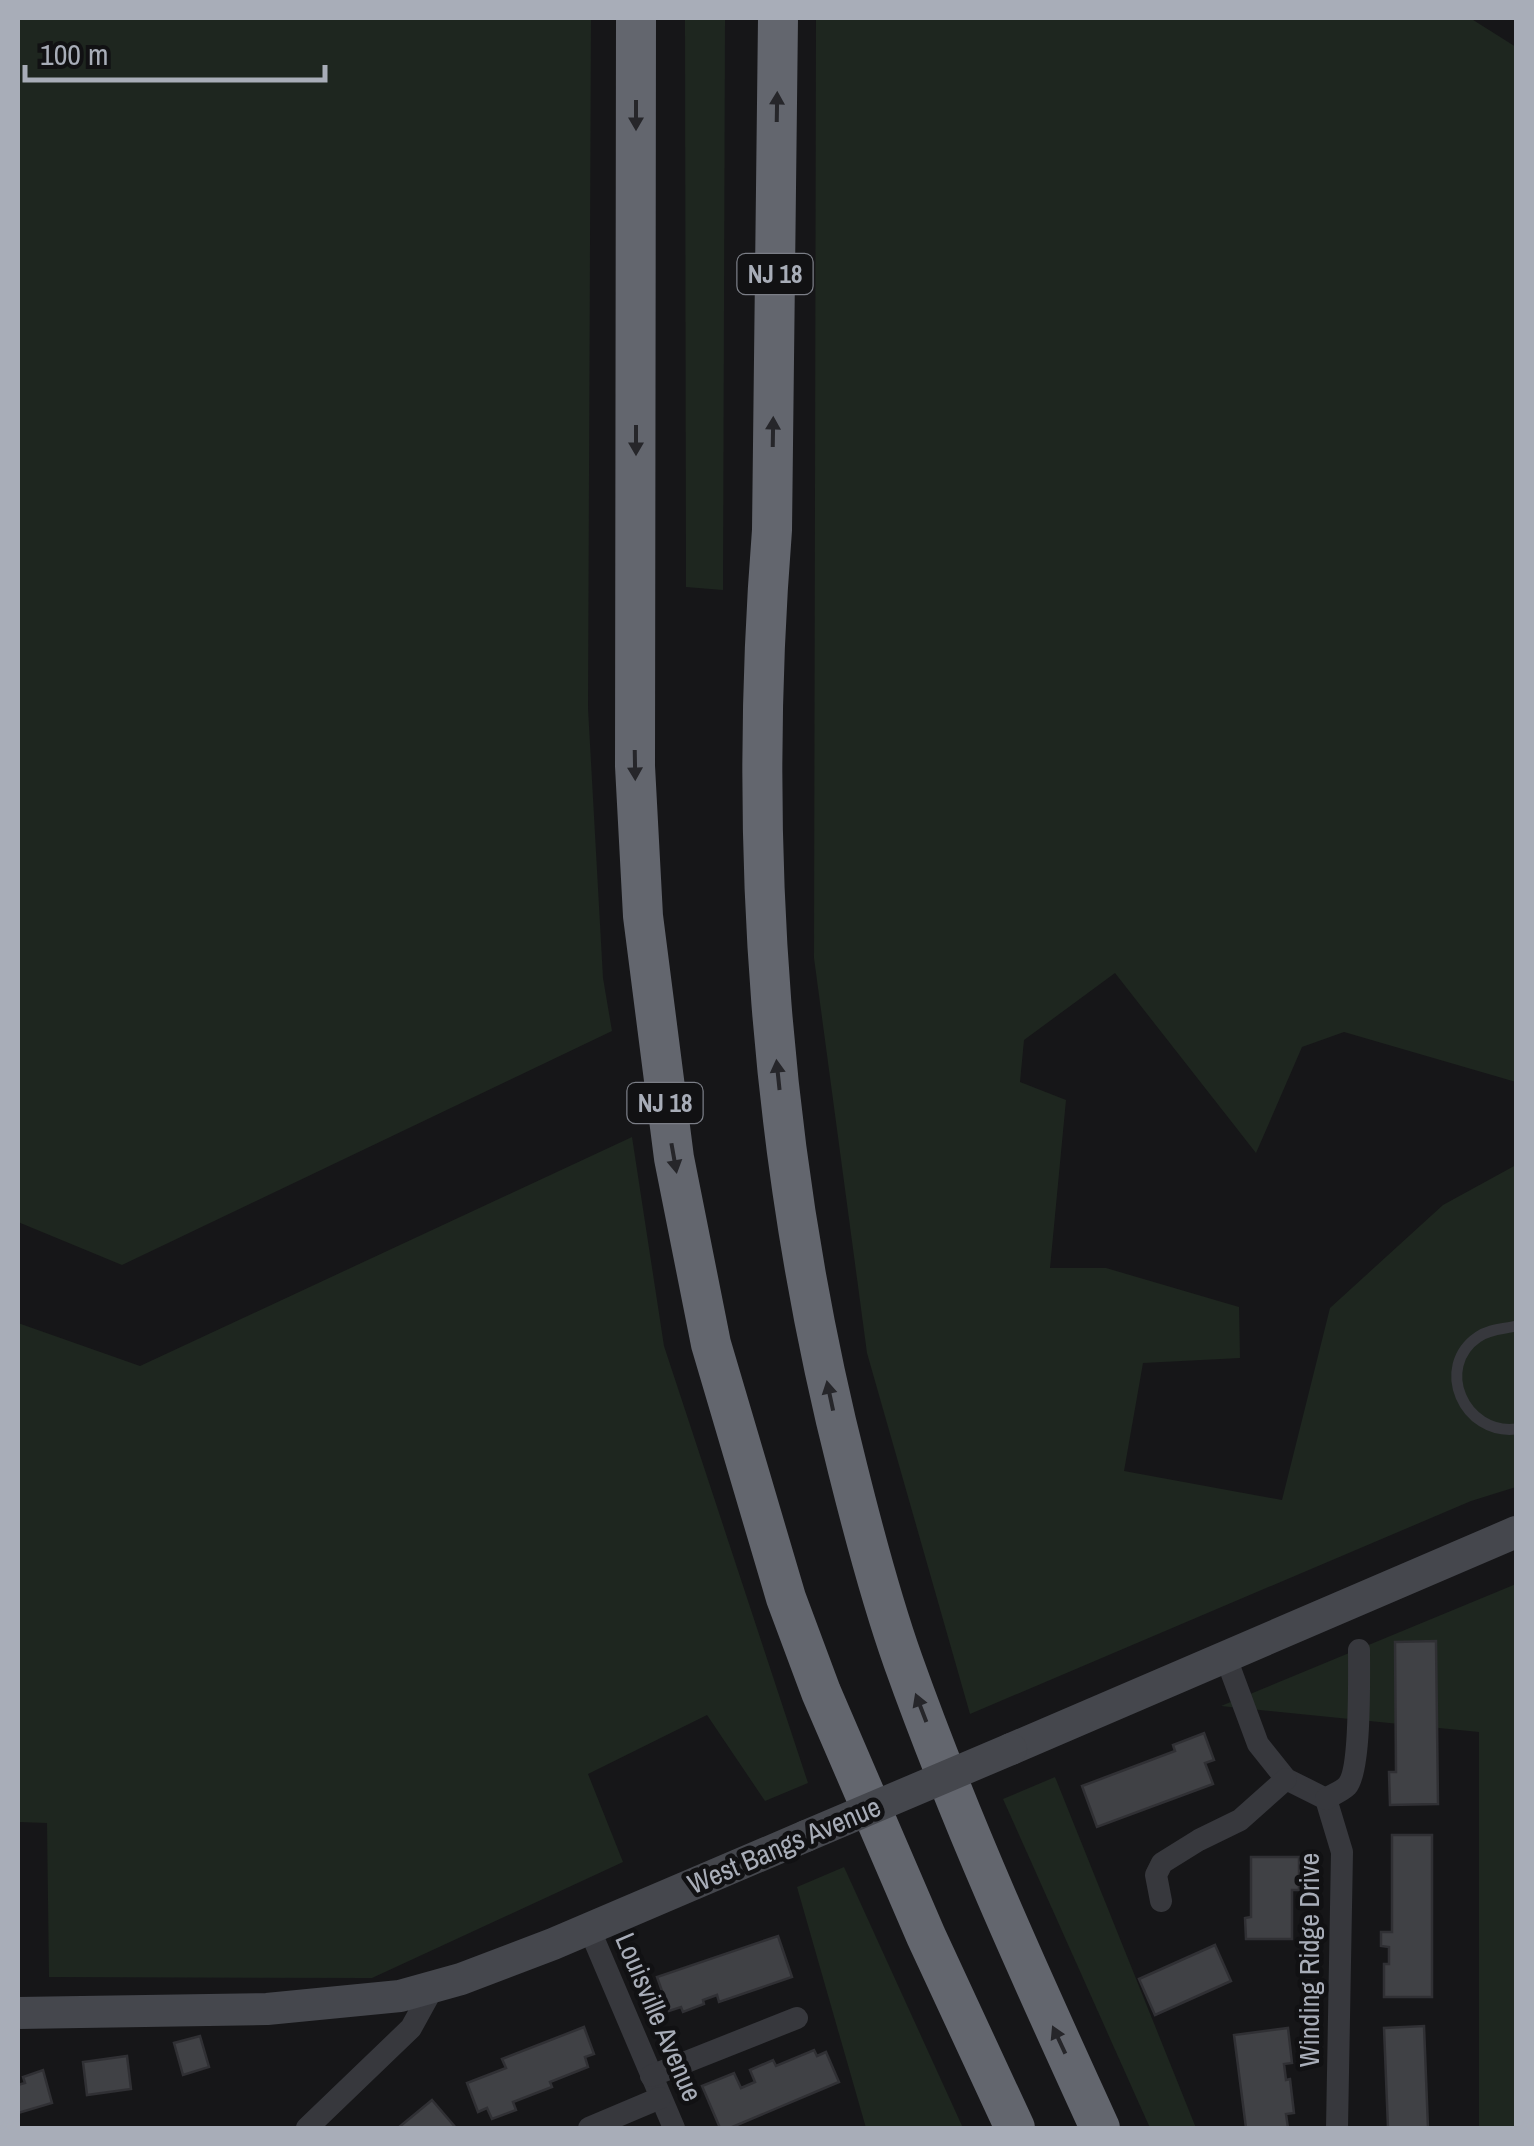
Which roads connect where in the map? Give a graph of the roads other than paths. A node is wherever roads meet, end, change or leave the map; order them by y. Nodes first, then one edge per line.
1 (636, 18) edge
2 (778, 18) edge
3 (1516, 1326) edge
4 (1516, 1429) edge
5 (1516, 1532) edge
6 (1360, 1650) dead end
7 (1225, 1655) junction
8 (1286, 1779) junction
9 (1326, 1799) junction
10 (1161, 1901) dead end
11 (589, 1928) junction
12 (433, 1988) junction
13 (18, 2013) edge
14 (797, 2018) dead end
15 (655, 2087) junction
16 (308, 2128) edge
17 (589, 2128) edge
18 (674, 2128) edge
19 (1014, 2128) edge
20 (1100, 2128) edge
21 (1337, 2128) edge

1 -> 19 highway, NJ 18
20 -> 2 highway, NJ 18
3 - 4 lane
5 - 7 street, West Bangs Avenue
6 - 9 street
7 - 8 street
7 - 11 street, West Bangs Avenue, bridge
8 - 9 street
8 - 10 street
9 - 21 street, Winding Ridge Drive
11 - 12 street, West Bangs Avenue
11 - 15 street, Louisville Avenue
12 - 13 street, West Bangs Avenue
12 - 16 street
14 - 15 street
15 - 17 street
15 - 18 street, Louisville Avenue

